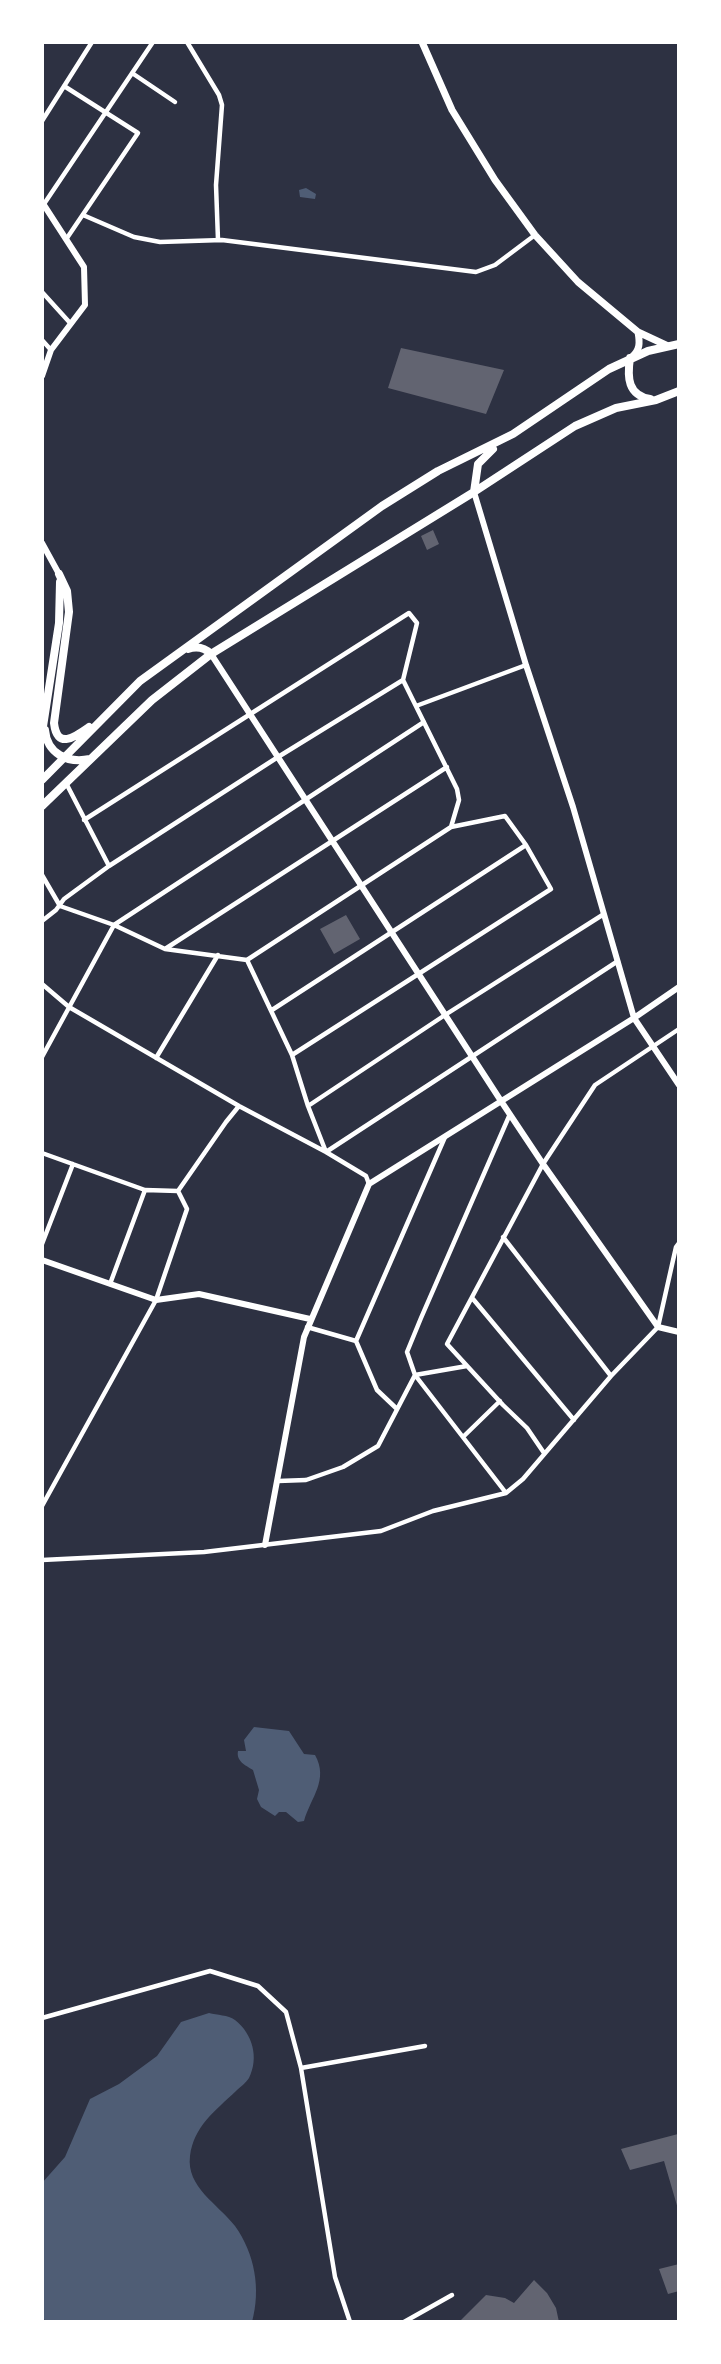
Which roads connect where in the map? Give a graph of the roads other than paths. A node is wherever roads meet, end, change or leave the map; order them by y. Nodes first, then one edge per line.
1 (92, 42) edge
2 (153, 42) edge
3 (187, 42) edge
4 (422, 42) edge
5 (132, 73) junction
6 (64, 86) junction
7 (175, 102) dead end
8 (105, 112) junction
9 (42, 121) edge
10 (43, 203) edge
11 (83, 215) junction
12 (535, 235) junction
13 (67, 238) junction
14 (218, 240) junction
15 (42, 292) edge
16 (70, 324) junction
17 (638, 332) junction
18 (42, 340) edge
19 (679, 344) edge
20 (668, 346) junction
21 (51, 350) junction
22 (679, 350) edge
23 (630, 358) junction
24 (44, 367) edge
25 (42, 376) edge
26 (679, 391) edge
27 (679, 397) edge
28 (661, 399) junction
29 (513, 434) junction
30 (474, 492) junction
31 (42, 543) edge
32 (59, 574) junction
33 (179, 652) junction
34 (211, 654) junction
35 (526, 665) junction
36 (403, 680) junction
37 (416, 706) junction
38 (107, 713) junction
39 (249, 714) junction
40 (44, 722) junction
41 (424, 722) junction
42 (42, 733) edge
43 (278, 757) junction
44 (64, 758) junction
45 (91, 758) junction
46 (447, 767) junction
47 (42, 780) edge
48 (66, 783) junction
49 (304, 798) junction
50 (42, 806) edge
51 (84, 820) junction
52 (451, 828) junction
53 (332, 841) junction
54 (526, 845) junction
55 (109, 866) junction
56 (42, 875) edge
57 (361, 886) junction
58 (60, 906) junction
59 (604, 914) junction
60 (42, 921) edge
61 (114, 925) junction
62 (391, 932) junction
63 (165, 949) junction
64 (218, 955) junction
65 (247, 960) junction
66 (618, 961) junction
67 (418, 974) junction
68 (42, 984) edge
69 (679, 987) edge
70 (69, 1007) junction
71 (272, 1010) junction
72 (445, 1015) junction
73 (634, 1018) junction
74 (679, 1029) edge
75 (654, 1045) junction
76 (292, 1055) junction
77 (471, 1056) junction
78 (42, 1057) edge
79 (156, 1058) junction
80 (678, 1080) edge
81 (501, 1101) junction
82 (239, 1106) junction
83 (308, 1106) junction
84 (510, 1114) junction
85 (445, 1136) junction
86 (326, 1152) junction
87 (42, 1153) edge
88 (73, 1164) junction
89 (543, 1164) junction
90 (369, 1184) junction
91 (145, 1190) junction
92 (178, 1191) junction
93 (503, 1236) junction
94 (679, 1243) edge
95 (42, 1244) edge
96 (42, 1260) edge
97 (110, 1284) junction
98 (472, 1299) junction
99 (156, 1300) junction
100 (310, 1319) junction
101 (307, 1327) junction
102 (658, 1327) junction
103 (679, 1332) edge
104 (356, 1341) junction
105 (467, 1365) junction
106 (415, 1375) junction
107 (611, 1376) junction
108 (500, 1401) junction
109 (397, 1409) junction
110 (574, 1420) junction
111 (463, 1437) junction
112 (544, 1453) junction
113 (278, 1481) junction
114 (506, 1492) junction
115 (42, 1506) edge
116 (265, 1545) junction
117 (42, 1560) edge
118 (42, 2018) edge
119 (425, 2046) dead end
120 (301, 2068) junction
121 (452, 2295) dead end
122 (350, 2322) edge
123 (404, 2322) edge

1 - 6 street
2 - 5 street
3 - 14 street
4 - 12 main road
5 - 7 street
5 - 8 street
6 - 8 street
6 - 9 street
8 - 10 street
8 - 11 street
10 - 13 street
11 - 13 street
11 - 14 street
12 - 14 street
12 - 17 main road
13 - 16 street
15 - 16 street
16 - 21 street
17 - 20 main road
17 - 23 main road
18 - 21 street
19 - 20 main road
20 - 22 main road
20 - 23 main road
21 - 24 street
23 - 28 main road
23 - 29 main road
24 - 25 street
26 - 28 main road
27 - 28 main road
28 - 30 main road
29 - 30 main road
29 - 33 main road
30 - 34 main road
30 - 35 street
31 - 32 street
32 - 38 main road
32 - 40 main road
33 - 34 main road
33 - 38 main road
34 - 39 street
34 - 45 main road
35 - 37 street
35 - 59 street
36 - 37 street
36 - 39 street
36 - 43 street
37 - 41 street
38 - 44 main road
39 - 43 street
39 - 51 street
40 - 42 main road
40 - 44 main road
41 - 46 street
41 - 49 street
43 - 49 street
43 - 55 street
44 - 45 main road
44 - 47 main road
45 - 48 main road
46 - 52 street
46 - 53 street
48 - 50 main road
48 - 51 street
49 - 53 street
49 - 61 street
51 - 55 street
52 - 54 street
52 - 57 street
53 - 57 street
53 - 63 street
54 - 62 street
54 - 67 street
55 - 58 street
56 - 58 street
57 - 62 street
57 - 65 street
58 - 60 street
58 - 61 street
59 - 66 street
59 - 72 street
61 - 63 street
61 - 70 street
62 - 67 street
62 - 71 street
63 - 64 street
64 - 65 street
64 - 79 street
65 - 71 street
66 - 73 street
66 - 77 street
67 - 72 street
67 - 76 street
68 - 70 street
69 - 73 street
70 - 78 street
70 - 79 street
71 - 76 street
72 - 77 street
72 - 83 street
73 - 75 street
73 - 81 street
74 - 75 street
75 - 80 street
75 - 89 street
76 - 83 street
77 - 81 street
77 - 86 street
79 - 82 street
81 - 84 street
81 - 85 street
82 - 86 street
82 - 92 street
83 - 86 street
84 - 89 street
84 - 106 street
85 - 90 street
85 - 104 street
86 - 90 street
87 - 88 street
88 - 91 street
88 - 95 street
89 - 93 street
89 - 102 street
90 - 100 street
91 - 92 street
91 - 97 street
92 - 99 street
93 - 98 street
93 - 107 street
94 - 102 street
96 - 97 street
97 - 99 street
98 - 105 street
98 - 110 street
99 - 100 street
99 - 115 street
100 - 101 street
101 - 104 street
101 - 113 street
102 - 103 street
102 - 107 street
104 - 109 street
105 - 106 street
105 - 108 street
106 - 109 street
106 - 111 street
107 - 110 street
108 - 111 street
108 - 112 street
109 - 113 street
110 - 112 street
111 - 114 street
112 - 114 street
113 - 116 street
114 - 116 street
116 - 117 street
118 - 120 street
119 - 120 street
120 - 122 street
121 - 123 street

